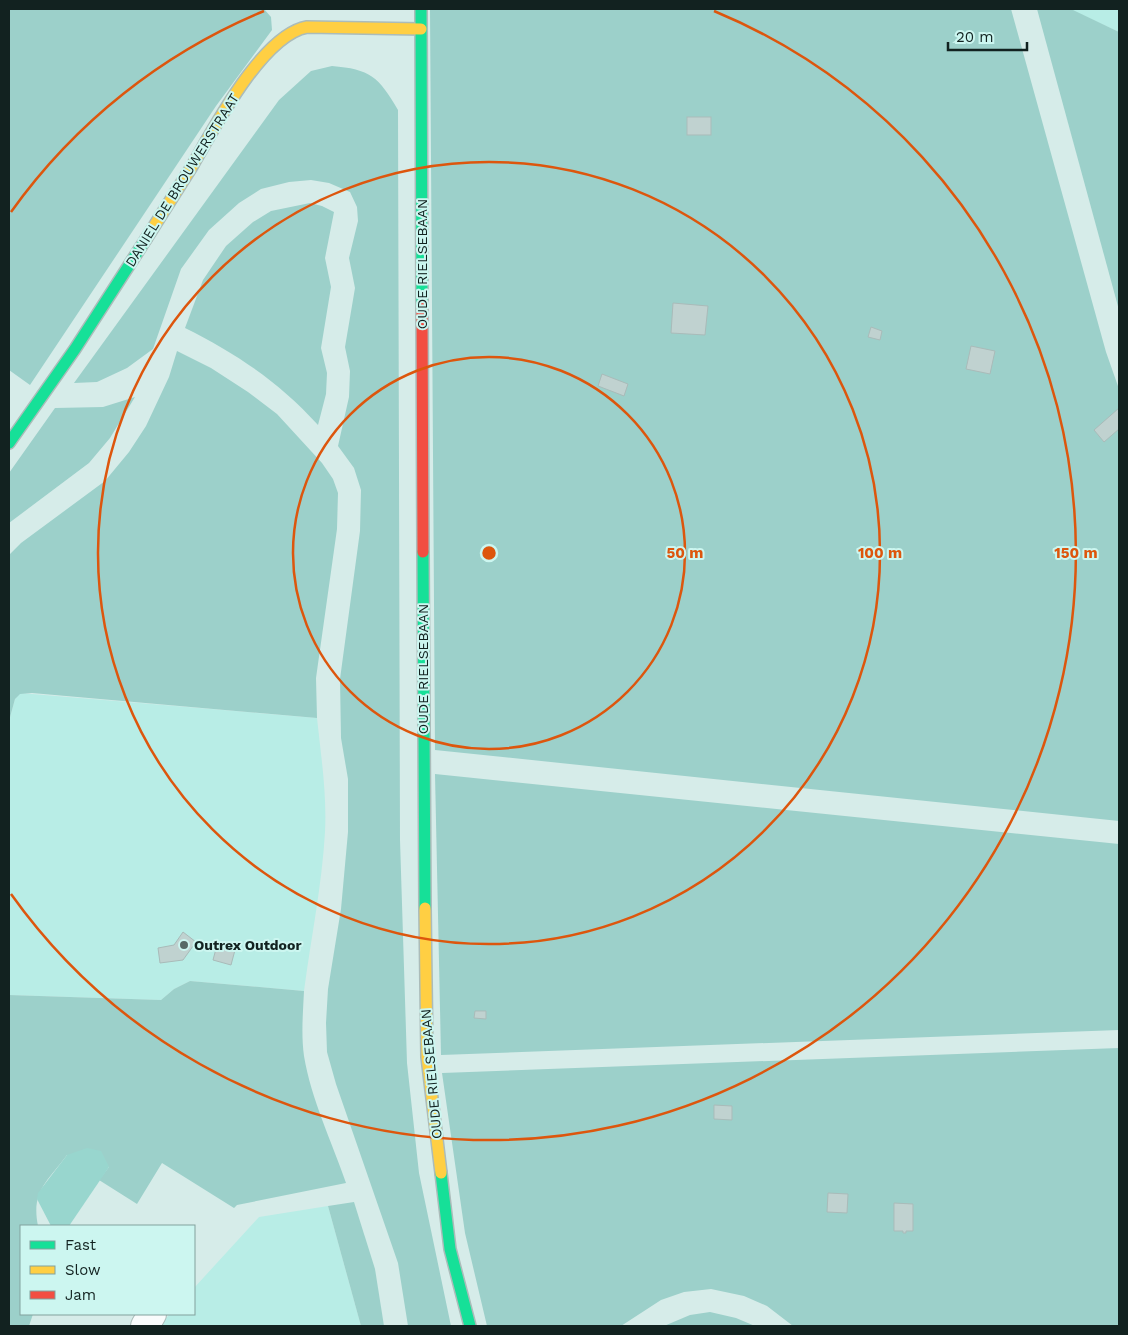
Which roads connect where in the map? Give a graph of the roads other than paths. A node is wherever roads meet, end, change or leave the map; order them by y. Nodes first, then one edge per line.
1 (421, 9) edge
2 (421, 29) junction
3 (9, 443) edge
4 (151, 1315) edge
5 (145, 1326) edge
6 (470, 1326) edge

1 - 2 street, OUDE RIELSEBAAN
2 - 3 street, DANIEL DE BROUWERSTRAAT
2 - 6 street, OUDE RIELSEBAAN
4 - 5 street

